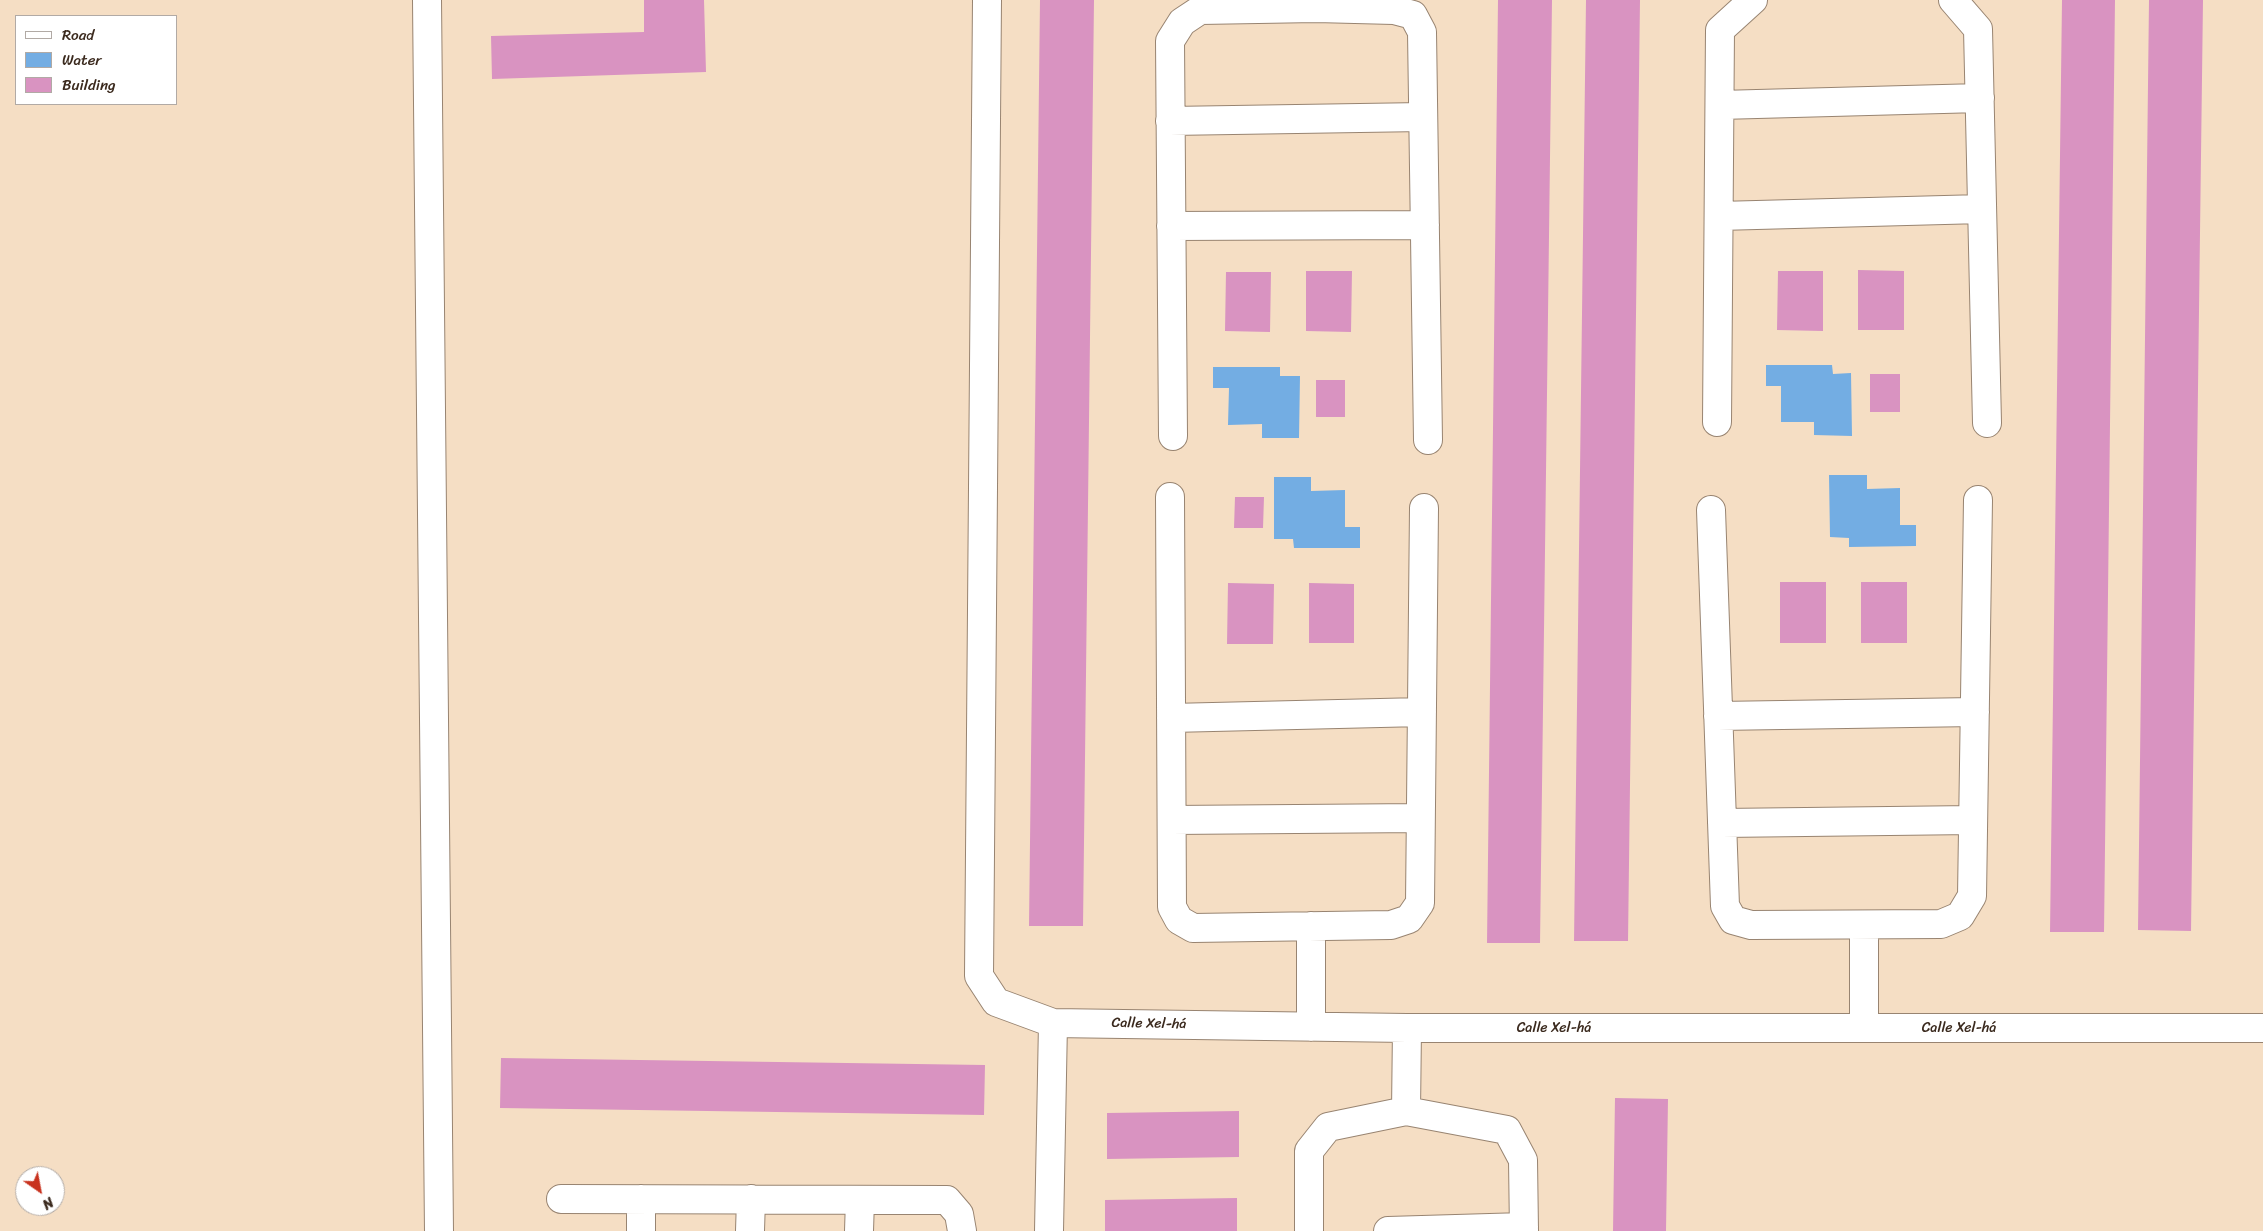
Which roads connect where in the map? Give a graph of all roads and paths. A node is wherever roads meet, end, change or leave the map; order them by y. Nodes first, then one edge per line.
1 (427, 0) edge
2 (988, 0) edge
3 (1753, 0) edge
4 (1953, 0) edge
5 (1316, 4) edge
6 (1980, 98) junction
7 (1720, 106) junction
8 (1423, 118) junction
9 (1170, 121) junction
10 (1982, 210) junction
11 (1719, 216) junction
12 (1425, 224) junction
13 (1171, 226) junction
14 (1717, 422) dead end
15 (1987, 423) dead end
16 (1173, 436) dead end
17 (1428, 440) dead end
18 (1170, 498) dead end
19 (1978, 500) dead end
20 (1424, 508) dead end
21 (1711, 510) dead end
22 (1422, 712) junction
23 (1975, 712) junction
24 (1718, 716) junction
25 (1171, 718) junction
26 (1420, 818) junction
27 (1172, 820) junction
28 (1973, 820) junction
29 (1722, 823) junction
30 (1864, 924) junction
31 (1311, 926) junction
32 (1053, 1023) junction
33 (1312, 1027) junction
34 (1407, 1028) junction
35 (1864, 1028) junction
36 (2263, 1028) edge
37 (1406, 1111) junction
38 (561, 1199) dead end
39 (641, 1199) junction
40 (750, 1199) junction
41 (860, 1200) junction
42 (1524, 1229) edge
43 (440, 1231) edge
44 (641, 1231) edge
45 (750, 1231) edge
46 (859, 1231) edge
47 (962, 1231) edge
48 (1049, 1231) edge
49 (1309, 1231) edge
50 (1388, 1231) edge

1 - 43 street
2 - 32 street, Calle Xel-há
3 - 7 street
4 - 6 street
5 - 8 street
5 - 9 street
6 - 7 street
6 - 10 street
7 - 11 street
8 - 9 street
8 - 12 street
9 - 13 street
10 - 11 street
10 - 15 street
11 - 14 street
12 - 13 street
12 - 17 street
13 - 16 street
18 - 25 street
19 - 23 street
20 - 22 street
21 - 24 street
22 - 25 street
22 - 26 street
23 - 24 street
23 - 28 street
24 - 29 street
25 - 27 street
26 - 27 street
26 - 31 street
27 - 31 street
28 - 29 street
28 - 30 street
29 - 30 street
30 - 35 street
31 - 33 street
32 - 33 street, Calle Xel-há
32 - 48 street
33 - 34 street, Calle Xel-há
34 - 35 street, Calle Xel-há
34 - 37 street
35 - 36 street, Calle Xel-há
37 - 42 street
37 - 49 street
38 - 39 street
39 - 40 street
39 - 44 street
40 - 41 street
40 - 45 street
41 - 46 street
41 - 47 street
42 - 50 street

